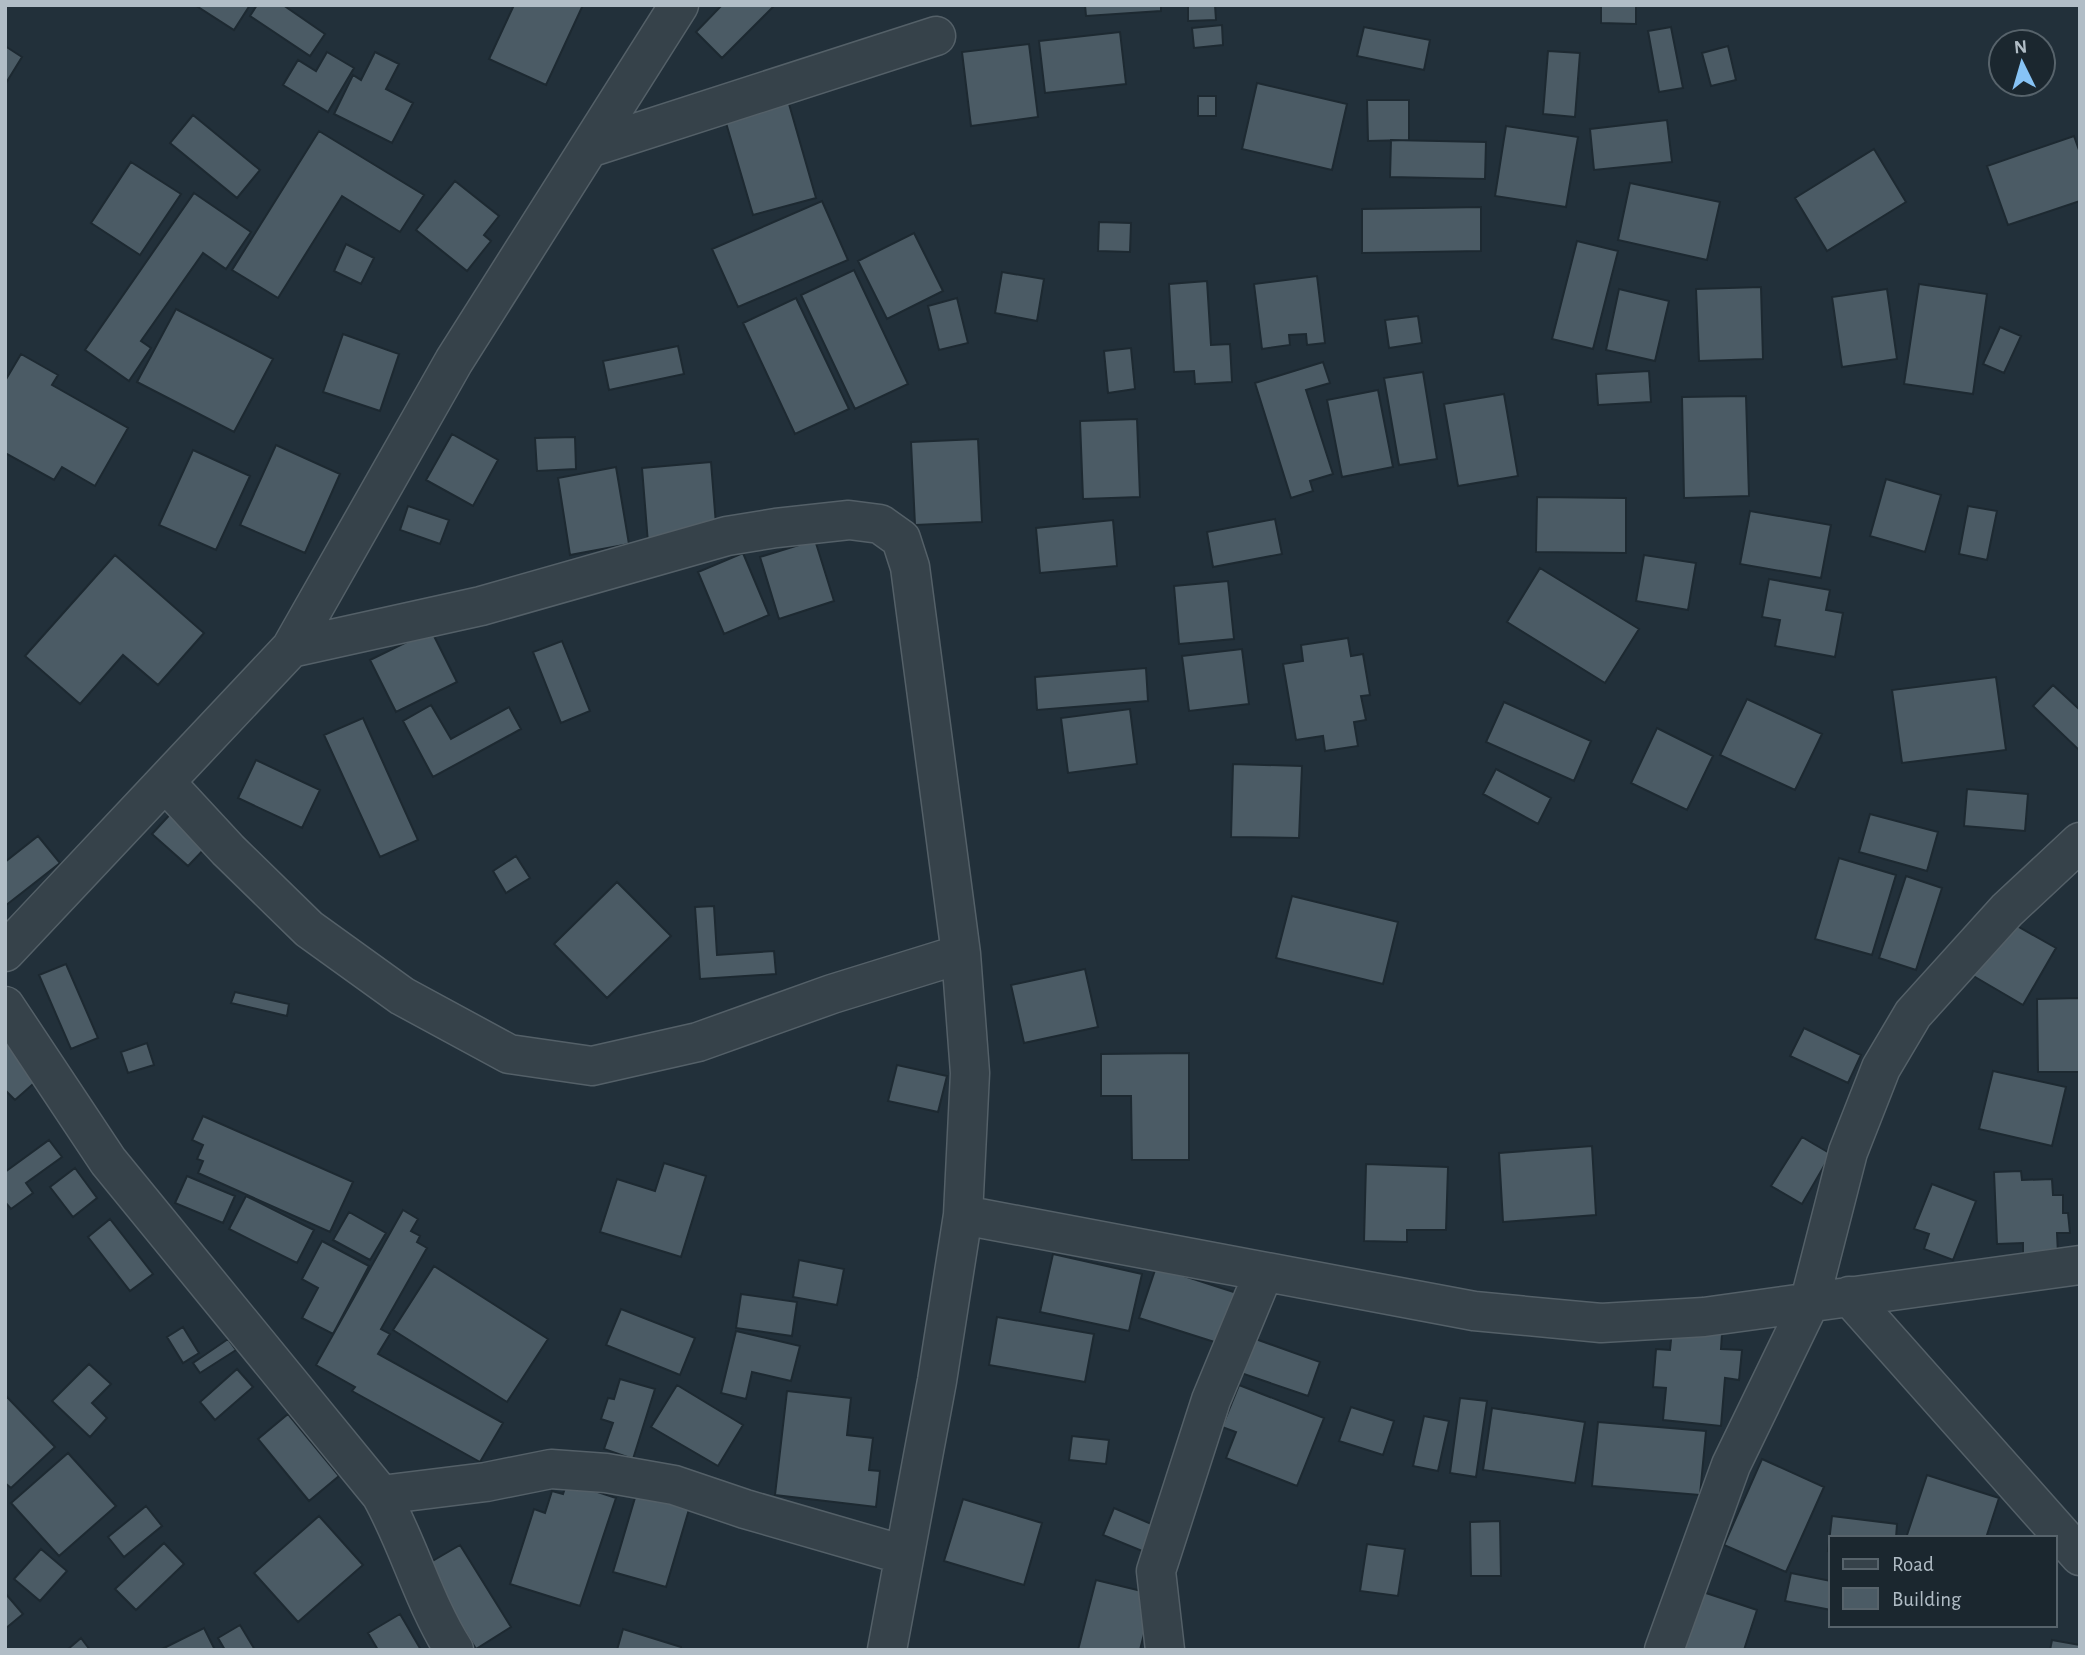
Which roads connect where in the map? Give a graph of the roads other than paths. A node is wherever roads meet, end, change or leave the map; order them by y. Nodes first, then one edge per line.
1 (679, 5) edge
2 (936, 36) dead end
3 (589, 148) junction
4 (291, 648) junction
5 (165, 782) junction
6 (2080, 842) edge
7 (5, 952) edge
8 (961, 954) junction
9 (5, 1006) edge
10 (963, 1215) junction
11 (2080, 1265) edge
12 (1264, 1272) junction
13 (1849, 1296) junction
14 (1809, 1304) junction
15 (381, 1495) junction
16 (904, 1555) junction
17 (2080, 1556) edge
18 (454, 1650) edge
19 (887, 1650) edge
20 (1165, 1650) edge
21 (1664, 1650) edge

1 - 3 street
2 - 3 street
3 - 4 street
4 - 5 street
4 - 8 street
5 - 7 street
5 - 8 street
6 - 14 street
8 - 10 street
9 - 15 street
10 - 12 street
10 - 16 street
11 - 13 street
12 - 14 street
12 - 20 street
13 - 14 street
13 - 17 street
14 - 21 street
15 - 16 street
15 - 18 street
16 - 19 street

